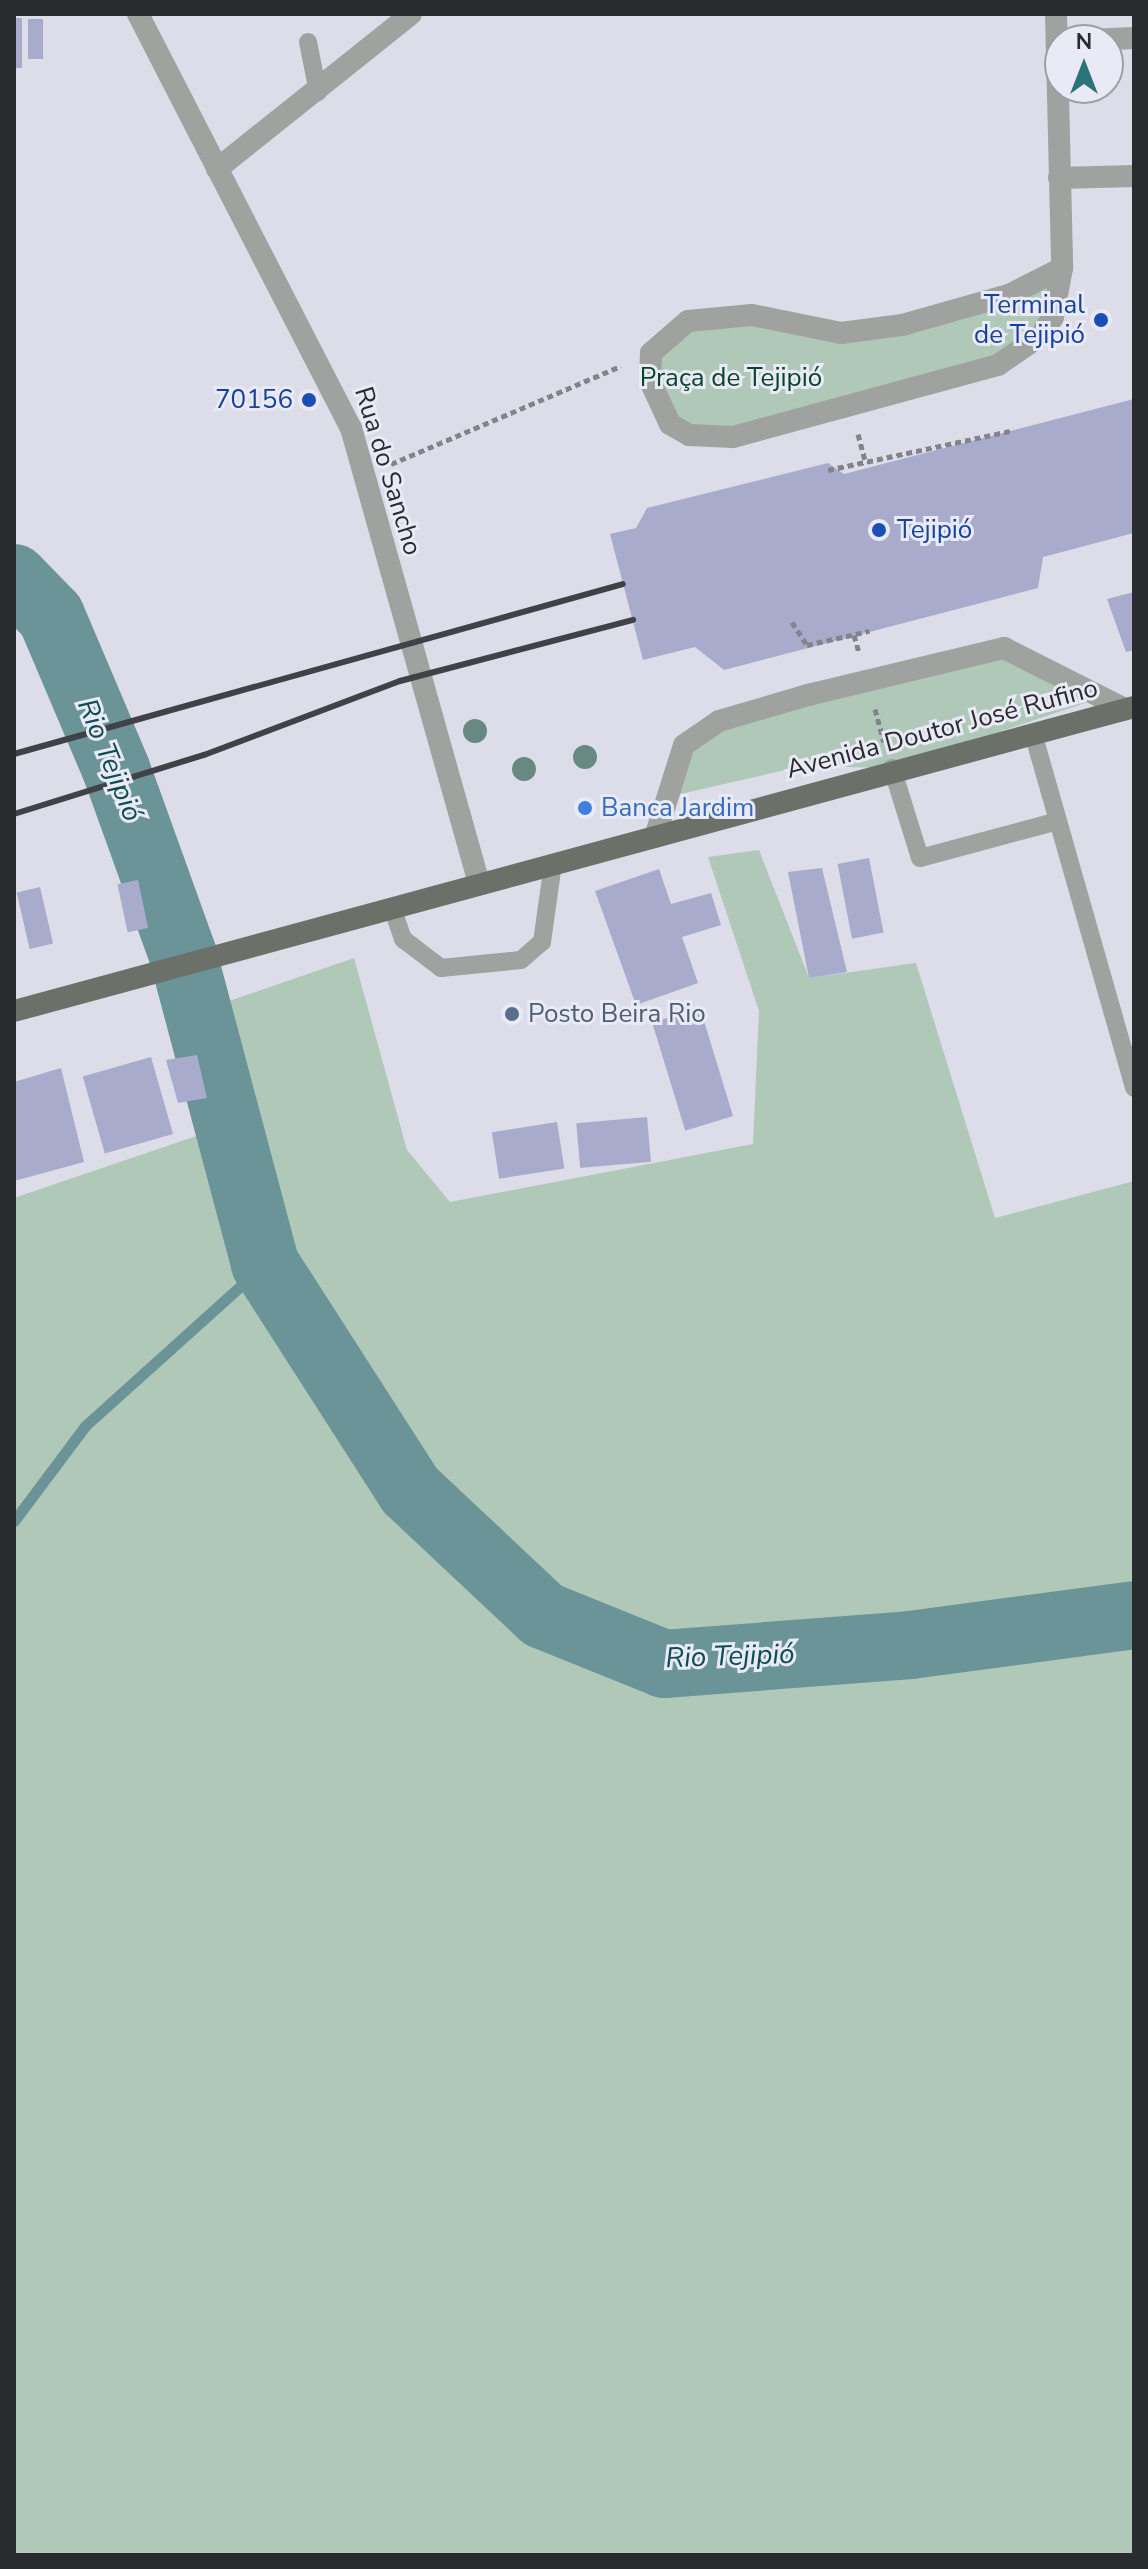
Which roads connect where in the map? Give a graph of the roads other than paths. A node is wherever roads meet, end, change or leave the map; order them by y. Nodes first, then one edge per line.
1 (138, 14) edge
2 (399, 19) edge
3 (308, 42) dead end
4 (318, 92) junction
5 (1058, 104) edge
6 (217, 169) junction
7 (1134, 176) edge
8 (1059, 178) junction
9 (1062, 268) junction
10 (1130, 708) edge
11 (1033, 733) junction
12 (892, 768) junction
13 (1054, 822) junction
14 (655, 837) junction
15 (553, 864) junction
16 (479, 884) junction
17 (393, 910) junction
18 (14, 1011) edge
19 (1134, 1088) edge

1 - 6 street, Rua do Sancho
2 - 4 street
3 - 4 lane
4 - 6 street
5 - 8 street
6 - 16 street, Rua do Sancho
7 - 8 street
8 - 9 street
9 - 9 street
10 - 11 main road, Avenida Doutor José Rufino
10 - 14 street
11 - 12 main road, Avenida Doutor José Rufino
11 - 13 lane
12 - 13 lane
12 - 14 main road, Avenida Doutor José Rufino
13 - 19 lane
14 - 15 main road, Avenida Doutor José Rufino
15 - 16 main road, Avenida Doutor José Rufino
15 - 17 lane
16 - 17 main road, Avenida Doutor José Rufino
17 - 18 main road, Avenida Doutor José Rufino

